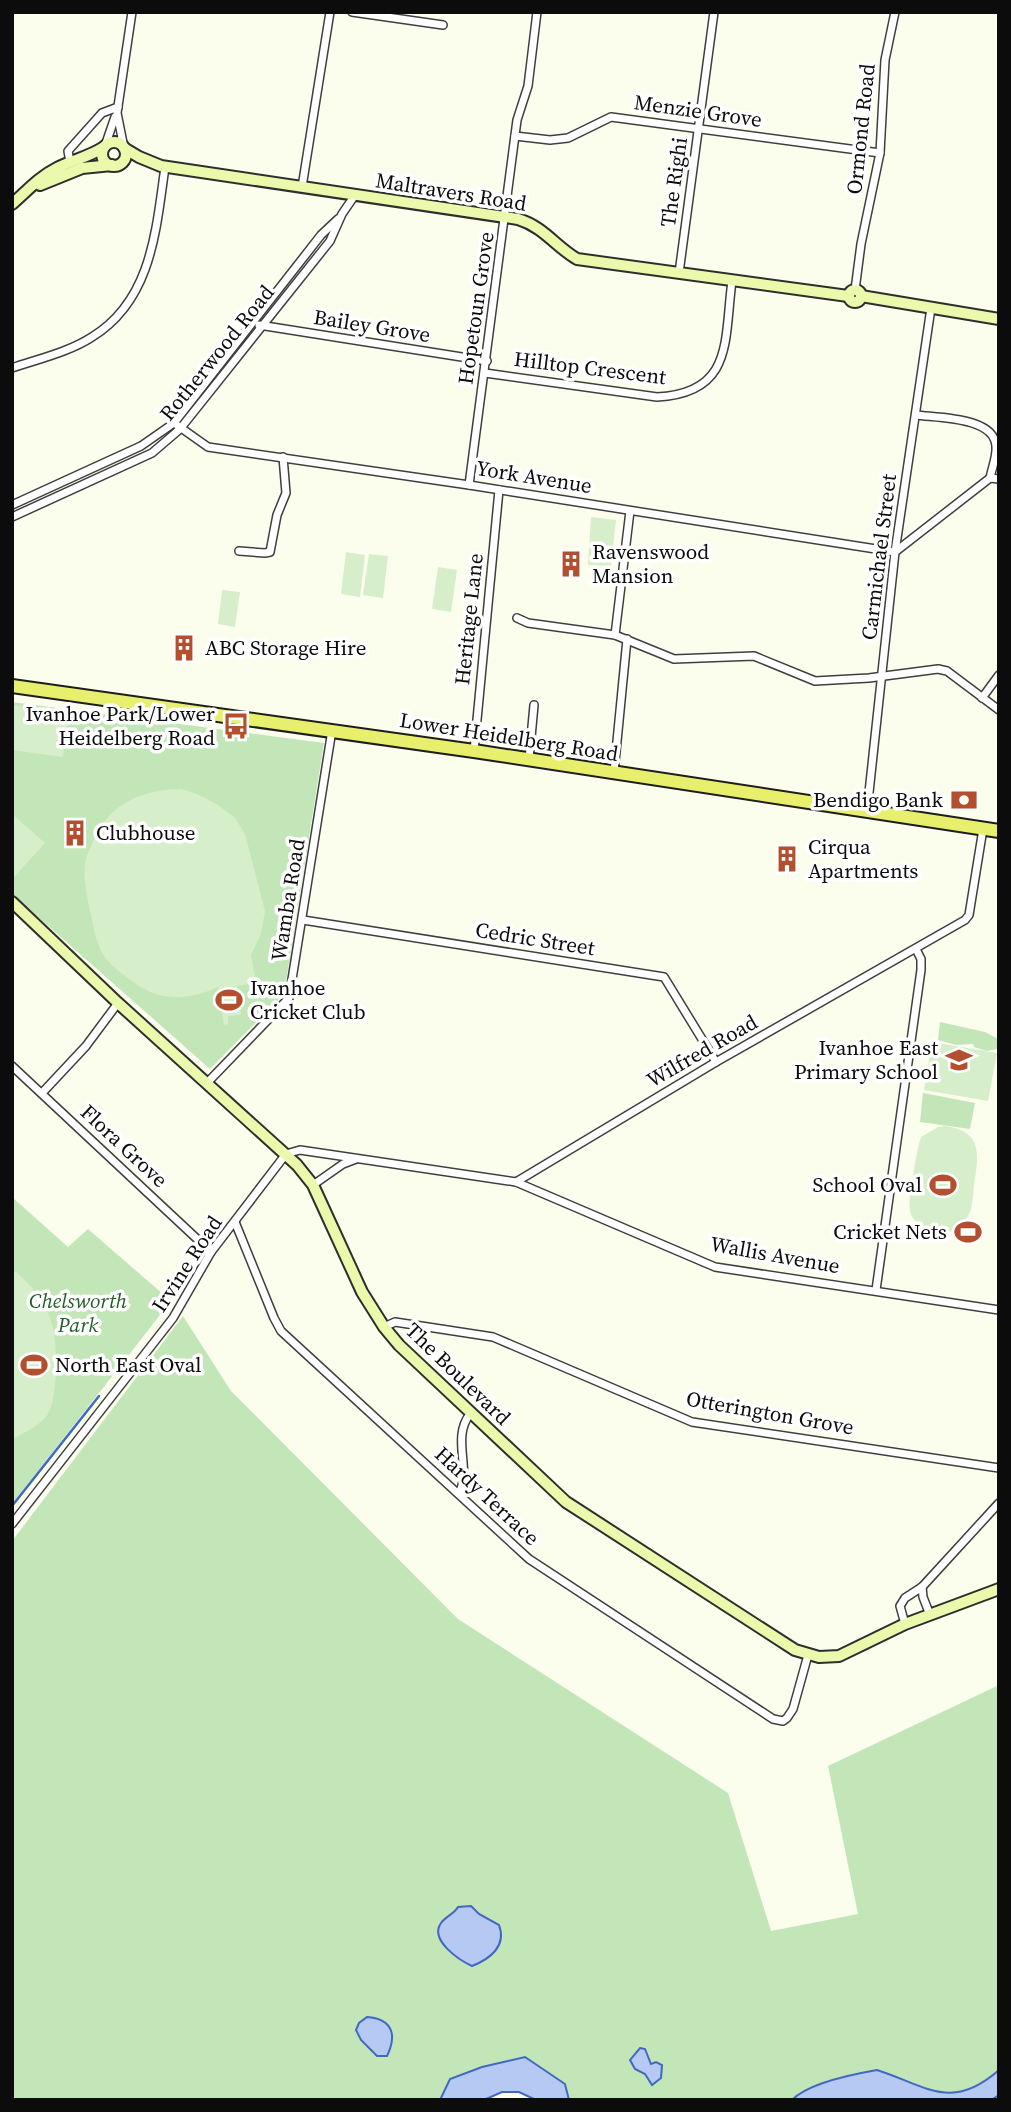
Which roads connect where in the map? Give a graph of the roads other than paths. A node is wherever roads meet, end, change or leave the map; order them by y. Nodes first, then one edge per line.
1 (132, 12) edge
2 (330, 12) edge
3 (352, 12) edge
4 (537, 12) edge
5 (714, 12) edge
6 (895, 12) edge
7 (443, 24) dead end
8 (117, 110) junction
9 (699, 129) junction
10 (515, 136) junction
11 (105, 146) junction
12 (124, 148) junction
13 (880, 153) junction
14 (70, 162) junction
15 (115, 165) junction
16 (163, 167) junction
17 (302, 187) junction
18 (28, 191) junction
19 (355, 195) junction
20 (12, 204) edge
21 (342, 214) junction
22 (506, 217) junction
23 (679, 273) junction
24 (732, 281) junction
25 (855, 294) junction
26 (931, 308) junction
27 (999, 319) edge
28 (253, 322) junction
29 (262, 326) junction
30 (486, 361) junction
31 (12, 368) edge
32 (485, 373) junction
33 (916, 415) junction
34 (174, 423) junction
35 (180, 429) junction
36 (282, 457) junction
37 (994, 479) edge
38 (469, 485) junction
39 (499, 490) junction
40 (12, 505) edge
41 (630, 510) junction
42 (12, 517) edge
43 (239, 551) dead end
44 (895, 552) junction
45 (517, 618) dead end
46 (615, 635) junction
47 (627, 639) junction
48 (882, 676) junction
49 (999, 676) edge
50 (12, 686) edge
51 (982, 698) junction
52 (534, 705) dead end
53 (999, 710) edge
54 (332, 730) junction
55 (474, 751) junction
56 (529, 759) junction
57 (614, 772) junction
58 (867, 811) junction
59 (983, 829) junction
60 (999, 831) edge
61 (12, 901) edge
62 (303, 919) junction
63 (916, 949) junction
64 (118, 1003) junction
65 (716, 1062) junction
66 (12, 1066) edge
67 (206, 1084) junction
68 (42, 1093) junction
69 (286, 1154) junction
70 (357, 1159) junction
71 (516, 1182) junction
72 (313, 1185) junction
73 (235, 1222) junction
74 (211, 1252) junction
75 (876, 1290) junction
76 (999, 1310) edge
77 (384, 1327) junction
78 (470, 1414) junction
79 (999, 1468) edge
80 (459, 1493) junction
81 (999, 1503) edge
82 (12, 1524) edge
83 (922, 1587) junction
84 (999, 1589) edge
85 (930, 1615) junction
86 (905, 1625) junction
87 (808, 1655) junction

1 - 8 street
2 - 17 street
3 - 7 street
4 - 10 street, Hopetoun Grove
5 - 9 street, The Righi
6 - 13 street, Ormond Road
8 - 11 street
8 - 12 street
8 - 14 street
9 - 10 street, Menzie Grove
9 - 13 street, Menzie Grove
9 - 23 street, The Righi
10 - 22 street, Hopetoun Grove
11 - 12 street
11 - 14 street, Maltravers Road
11 - 15 street
12 - 15 street
12 - 16 street, Maltravers Road
13 - 25 street, Ormond Road
14 - 18 street, Maltravers Road
15 - 16 street, Maltravers Road
15 - 18 street, Maltravers Road
16 - 17 street, Maltravers Road
16 - 31 street
17 - 19 street, Maltravers Road
18 - 20 street, Maltravers Road
19 - 21 street, Rotherwood Road
19 - 22 street, Maltravers Road
21 - 28 street, Rotherwood Road
21 - 29 street, Rotherwood Road
22 - 23 street, Maltravers Road
22 - 30 street, Hopetoun Grove
23 - 24 street, Maltravers Road
24 - 25 street, Maltravers Road
24 - 32 street, Hilltop Crescent
25 - 26 street, Maltravers Road
26 - 27 street, Maltravers Road
26 - 33 street, Carmichael Street
28 - 29 street, Bailey Grove
28 - 34 street, Rotherwood Road
29 - 30 street, Bailey Grove
29 - 35 street, Rotherwood Road
30 - 32 street, Hopetoun Grove
32 - 38 street, Hopetoun Grove
33 - 37 street
33 - 44 street, Carmichael Street
34 - 35 street, York Avenue
34 - 40 street, Rotherwood Road
35 - 36 street, York Avenue
35 - 42 street, Rotherwood Road
36 - 38 street, York Avenue
36 - 43 street
37 - 44 street
38 - 39 street, York Avenue
39 - 41 street, York Avenue
39 - 55 street, Heritage Lane
41 - 44 street, York Avenue
41 - 46 street
44 - 48 street, Carmichael Street
45 - 46 street
46 - 47 street
47 - 48 street
47 - 57 street
48 - 51 street
48 - 58 street, Carmichael Street
49 - 51 street
50 - 54 main road, Lower Heidelberg Road
51 - 53 street
52 - 56 street
54 - 55 main road, Lower Heidelberg Road
54 - 62 street, Wamba Road
55 - 56 main road, Lower Heidelberg Road
56 - 57 main road, Lower Heidelberg Road
57 - 58 main road, Lower Heidelberg Road
58 - 59 main road, Lower Heidelberg Road
59 - 60 main road, Lower Heidelberg Road
59 - 63 street, Wilfred Road
61 - 64 street, The Boulevard
62 - 65 street, Cedric Street
62 - 67 street, Wamba Road
63 - 65 street, Wilfred Road
63 - 75 street
64 - 67 street, The Boulevard
64 - 68 street
65 - 71 street, Wilfred Road
66 - 68 street, Flora Grove
67 - 69 street, The Boulevard
68 - 74 street, Flora Grove
69 - 70 street
69 - 72 street, The Boulevard
69 - 73 street, Irvine Road
70 - 71 street
70 - 72 street
71 - 75 street, Wallis Avenue
72 - 77 street, The Boulevard
73 - 74 street, Irvine Road
73 - 80 street, Hardy Terrace
74 - 82 street, Irvine Road
75 - 76 street, Wallis Avenue
77 - 78 street, The Boulevard
77 - 79 street, Otterington Grove
78 - 80 street
78 - 87 street, The Boulevard
80 - 87 street, Hardy Terrace
81 - 83 street
83 - 85 street
83 - 86 street
84 - 85 street, The Boulevard
85 - 86 street, The Boulevard
86 - 87 street, The Boulevard

